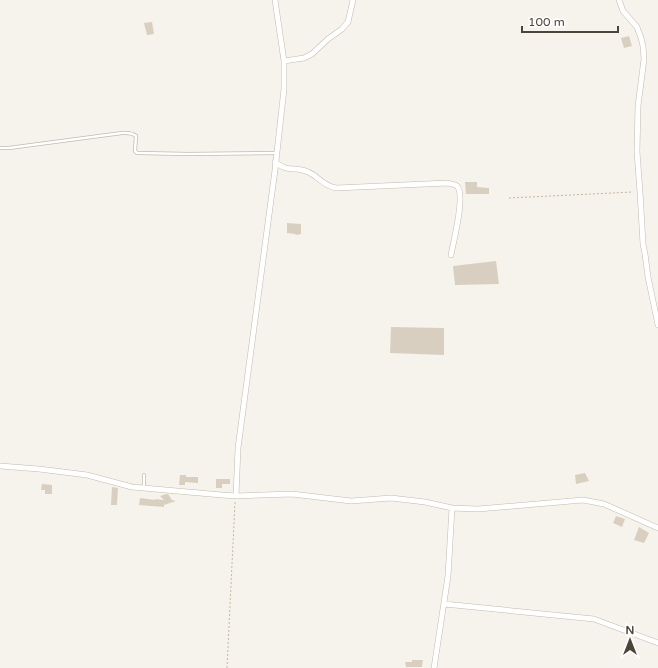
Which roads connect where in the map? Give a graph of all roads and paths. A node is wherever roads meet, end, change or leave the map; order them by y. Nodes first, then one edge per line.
1 (275, 0) edge
2 (353, 0) edge
3 (619, 0) edge
4 (284, 62) junction
5 (0, 148) edge
6 (276, 153) junction
7 (276, 162) junction
8 (640, 192) junction
9 (509, 198) dead end
10 (451, 255) dead end
11 (658, 325) edge
12 (0, 466) edge
13 (144, 474) dead end
14 (144, 488) junction
15 (236, 496) junction
16 (452, 508) junction
17 (658, 528) edge
18 (444, 604) junction
19 (658, 643) edge
20 (227, 668) edge
21 (434, 668) edge

1 - 4 street
2 - 4 street
3 - 8 street
4 - 6 street
5 - 6 lane
6 - 7 street
7 - 10 street
7 - 15 street
8 - 9 path
8 - 11 street
12 - 14 street
13 - 14 lane
14 - 15 street
15 - 16 street
15 - 20 path
16 - 17 street
16 - 18 street
18 - 19 street
18 - 21 street

